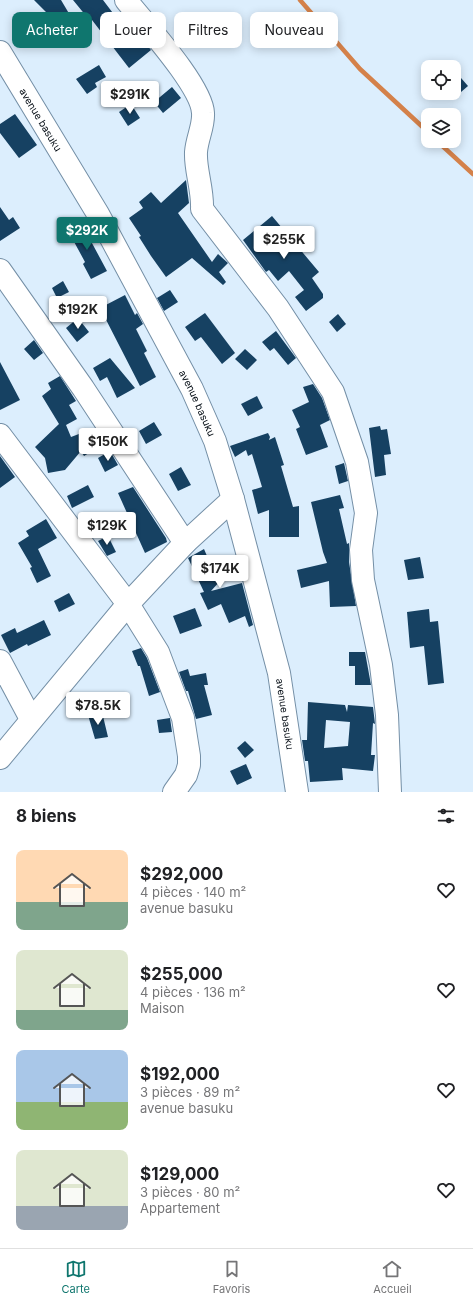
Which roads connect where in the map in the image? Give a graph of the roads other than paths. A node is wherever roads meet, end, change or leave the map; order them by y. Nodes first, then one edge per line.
1 (126, 0) edge
2 (0, 52) edge
3 (0, 270) edge
4 (0, 435) edge
5 (233, 499) junction
6 (185, 543) junction
7 (128, 604) junction
8 (0, 662) edge
9 (31, 719) junction
10 (0, 758) edge
11 (174, 792) edge
12 (297, 792) edge
13 (390, 792) edge

1 - 13 street
2 - 5 street, avenue basuku
3 - 6 street
4 - 7 street
5 - 6 street
5 - 12 street, avenue basuku
6 - 7 street
7 - 9 street
7 - 11 street
8 - 9 street
9 - 10 street

